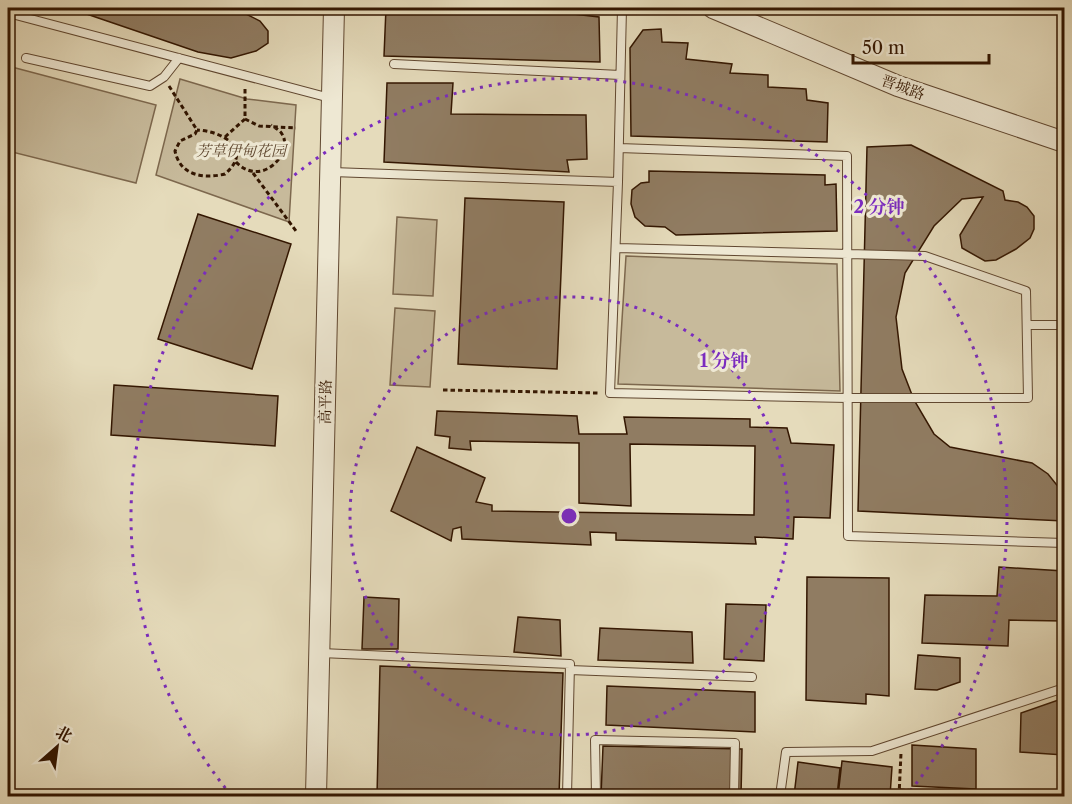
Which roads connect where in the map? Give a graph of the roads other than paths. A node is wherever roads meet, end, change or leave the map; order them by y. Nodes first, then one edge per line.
1 (333, 8) edge
2 (622, 8) edge
3 (713, 8) edge
4 (8, 13) edge
5 (26, 58) dead end
6 (179, 58) junction
7 (394, 64) dead end
8 (620, 75) junction
9 (332, 98) junction
10 (1065, 142) edge
11 (619, 148) junction
12 (330, 172) junction
13 (618, 182) junction
14 (616, 248) junction
15 (847, 254) junction
16 (1027, 325) junction
17 (1065, 325) edge
18 (848, 398) junction
19 (1065, 543) edge
20 (319, 653) junction
21 (570, 670) junction
22 (752, 677) dead end
23 (1065, 688) edge
24 (316, 796) edge
25 (567, 796) edge
26 (596, 796) edge
27 (734, 796) edge
28 (780, 796) edge

1 - 9 street, 高平路
2 - 8 lane
3 - 10 street, 晋城路
4 - 6 lane
5 - 6 lane
6 - 9 lane
7 - 8 lane
8 - 11 lane
9 - 12 street, 高平路
11 - 13 lane
11 - 15 lane
12 - 13 lane
12 - 20 street, 高平路
13 - 14 lane
14 - 15 lane
14 - 18 lane
15 - 16 lane
15 - 18 lane
16 - 17 lane
16 - 18 lane
18 - 19 lane
20 - 21 lane
20 - 24 street, 高平路
21 - 22 lane
21 - 25 lane
23 - 28 lane
26 - 27 lane

